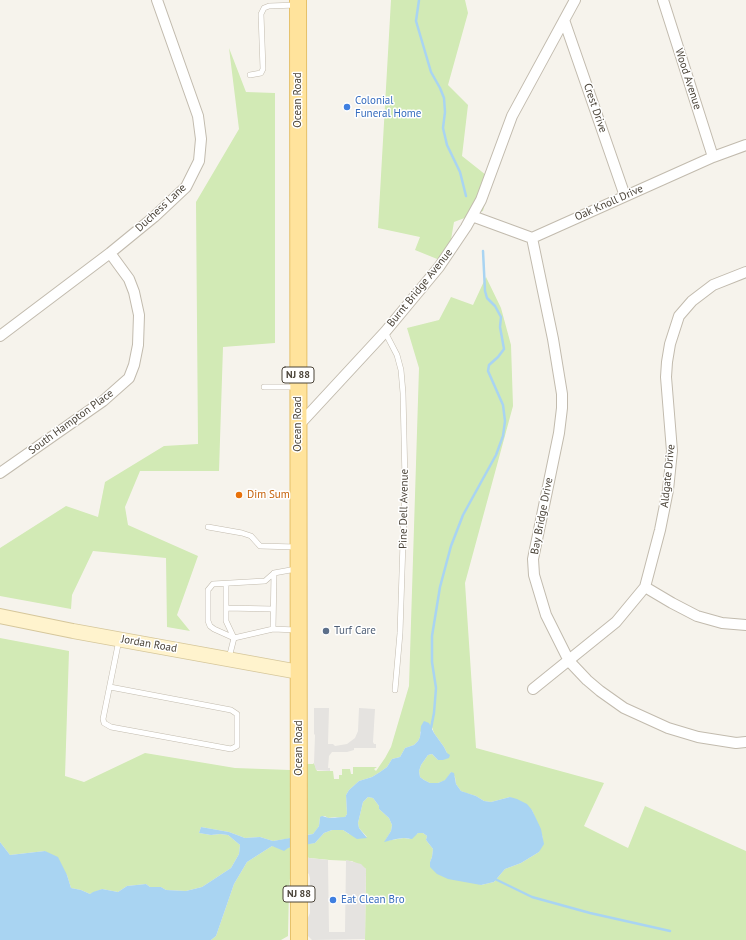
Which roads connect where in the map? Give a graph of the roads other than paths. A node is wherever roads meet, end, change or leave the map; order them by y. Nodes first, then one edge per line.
1 (157, 0) edge
2 (575, 0) edge
3 (663, 0) edge
4 (298, 2) edge
5 (564, 20) junction
6 (250, 74) dead end
7 (746, 145) edge
8 (713, 157) junction
9 (625, 196) junction
10 (472, 216) junction
11 (532, 238) junction
12 (110, 253) junction
13 (746, 272) edge
14 (385, 332) junction
15 (0, 336) edge
16 (264, 387) dead end
17 (298, 387) junction
18 (298, 426) junction
19 (0, 473) edge
20 (208, 527) dead end
21 (299, 547) junction
22 (299, 568) junction
23 (274, 574) junction
24 (226, 584) junction
25 (645, 587) junction
26 (226, 608) junction
27 (273, 609) junction
28 (0, 616) edge
29 (746, 625) edge
30 (273, 629) junction
31 (299, 630) junction
32 (234, 638) junction
33 (119, 639) junction
34 (229, 659) junction
35 (569, 660) junction
36 (299, 672) junction
37 (110, 687) junction
38 (533, 689) dead end
39 (395, 690) dead end
40 (746, 742) edge
41 (299, 940) edge

1 - 12 street, Duchess Lane
2 - 5 street, Burnt Bridge Avenue
3 - 8 street, Wood Avenue
4 - 6 lane
4 - 17 main road, Ocean Road / NJ 88
5 - 9 street, Crest Drive
5 - 10 street, Burnt Bridge Avenue
7 - 8 street, Oak Knoll Drive
8 - 9 street, Oak Knoll Drive
9 - 11 street, Oak Knoll Drive
10 - 11 street
10 - 14 street, Burnt Bridge Avenue
11 - 35 street, Bay Bridge Drive
12 - 15 street, Duchess Lane
12 - 19 street, South Hampton Place
13 - 25 street, Aldgate Drive
14 - 18 street, Burnt Bridge Avenue
14 - 39 lane, Pine Dell Avenue
16 - 17 lane
17 - 18 main road, Ocean Road / NJ 88
18 - 21 main road, Ocean Road / NJ 88
20 - 21 lane
21 - 22 main road, Ocean Road / NJ 88
22 - 23 lane
22 - 31 main road, Ocean Road / NJ 88
23 - 24 lane
23 - 27 lane
24 - 26 lane
24 - 32 lane
25 - 29 street
25 - 35 street, Aldgate Drive
26 - 27 lane
26 - 32 lane
27 - 30 lane
28 - 33 street, Jordan Road
30 - 31 lane
30 - 32 lane
31 - 36 main road, Ocean Road / NJ 88
32 - 34 lane
33 - 34 street, Jordan Road
33 - 37 lane
34 - 36 street, Jordan Road
35 - 38 street, Aldgate Drive
35 - 40 street, Bay Bridge Drive
36 - 41 main road, Ocean Road / NJ 88
37 - 37 lane

